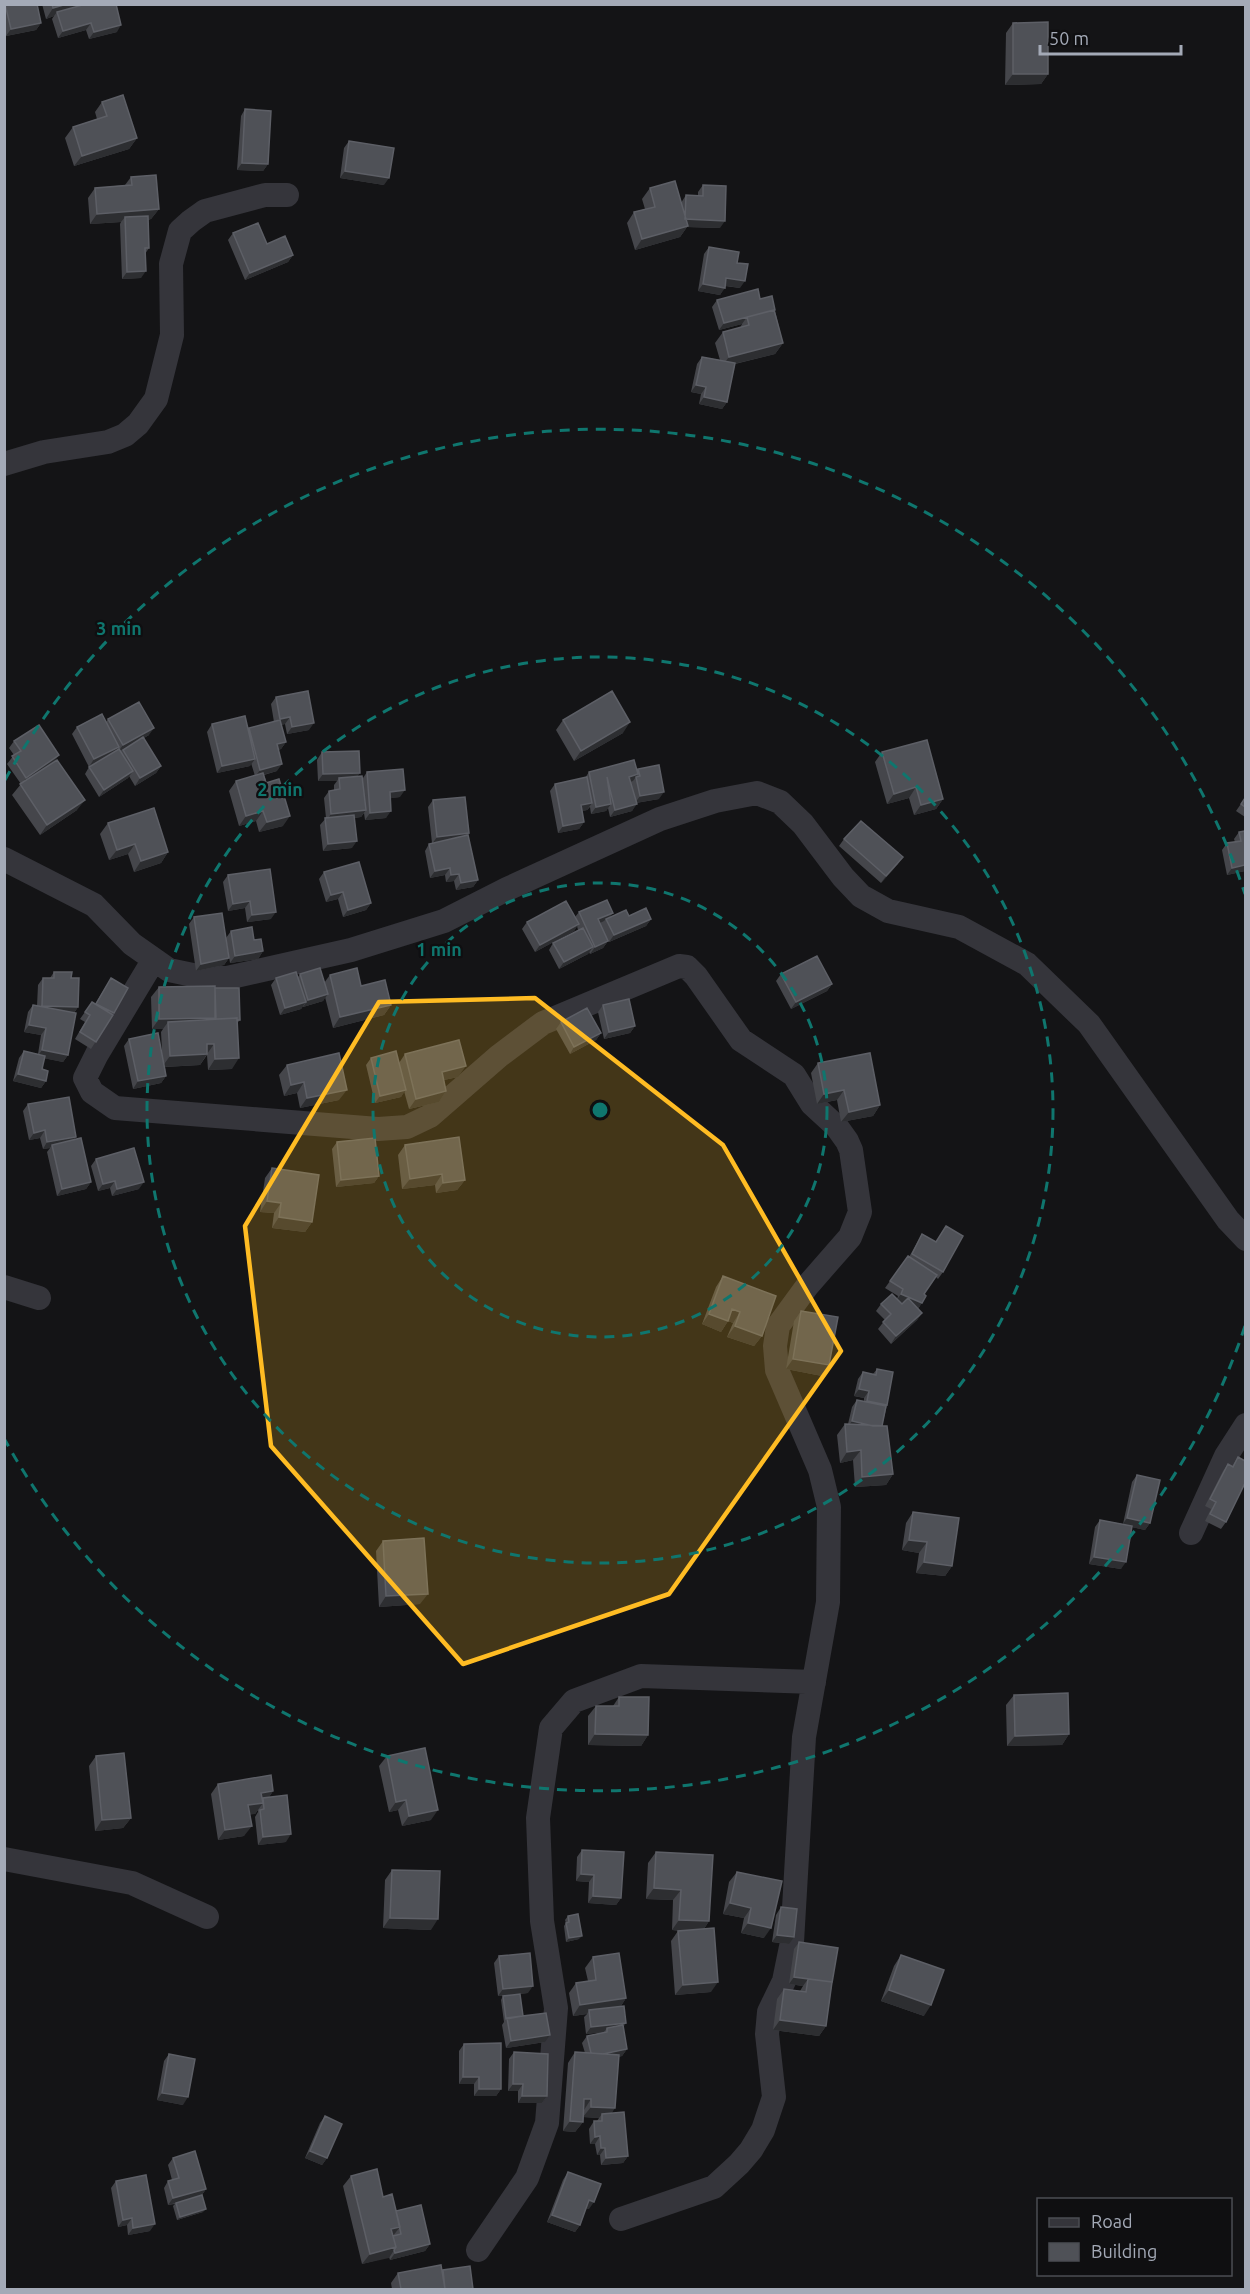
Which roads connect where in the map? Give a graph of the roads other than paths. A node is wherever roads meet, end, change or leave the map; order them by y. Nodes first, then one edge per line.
1 (287, 195) dead end
2 (4, 465) edge
3 (4, 859) edge
4 (153, 961) junction
5 (1245, 1239) edge
6 (4, 1287) edge
7 (39, 1298) dead end
8 (1245, 1425) edge
9 (1191, 1533) dead end
10 (814, 1682) junction
11 (4, 1859) edge
12 (207, 1917) dead end
13 (621, 2220) dead end
14 (478, 2250) dead end

1 - 2 street
3 - 4 street
4 - 5 street
4 - 10 street
6 - 7 street
8 - 9 street
10 - 13 street
10 - 14 street
11 - 12 street

